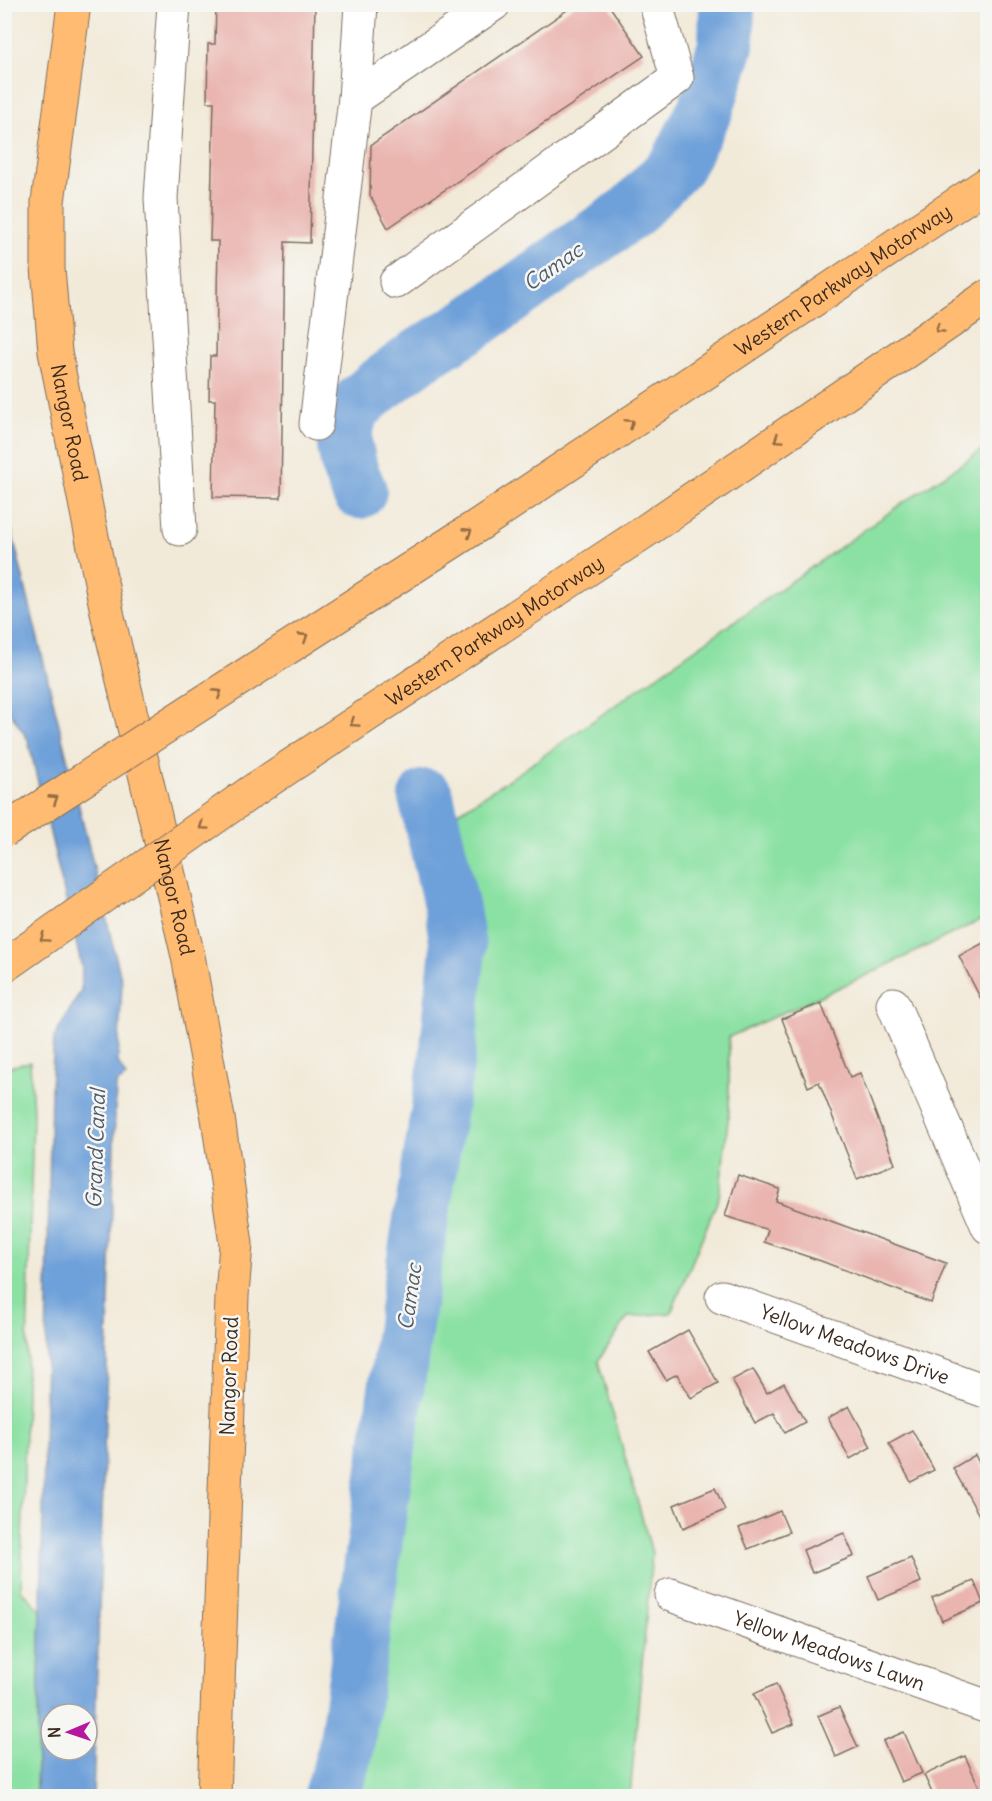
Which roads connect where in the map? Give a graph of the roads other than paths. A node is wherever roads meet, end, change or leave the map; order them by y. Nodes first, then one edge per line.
1 (74, 4) edge
2 (174, 4) edge
3 (361, 4) edge
4 (494, 4) edge
5 (656, 4) edge
6 (354, 99) junction
7 (987, 183) edge
8 (396, 282) dead end
9 (987, 296) edge
10 (316, 424) dead end
11 (180, 529) dead end
12 (4, 831) edge
13 (4, 966) edge
14 (893, 1004) dead end
15 (987, 1227) edge
16 (722, 1297) dead end
17 (987, 1392) edge
18 (671, 1595) dead end
19 (987, 1707) edge
20 (214, 1797) edge

1 - 20 main road, Nangor Road
2 - 11 street
3 - 6 street
4 - 6 street
5 - 8 street
6 - 10 street
12 -> 7 main road, Western Parkway Motorway, bridge
9 -> 13 main road, Western Parkway Motorway, bridge
14 - 15 street
16 - 17 street, Yellow Meadows Drive
18 - 19 street, Yellow Meadows Lawn

